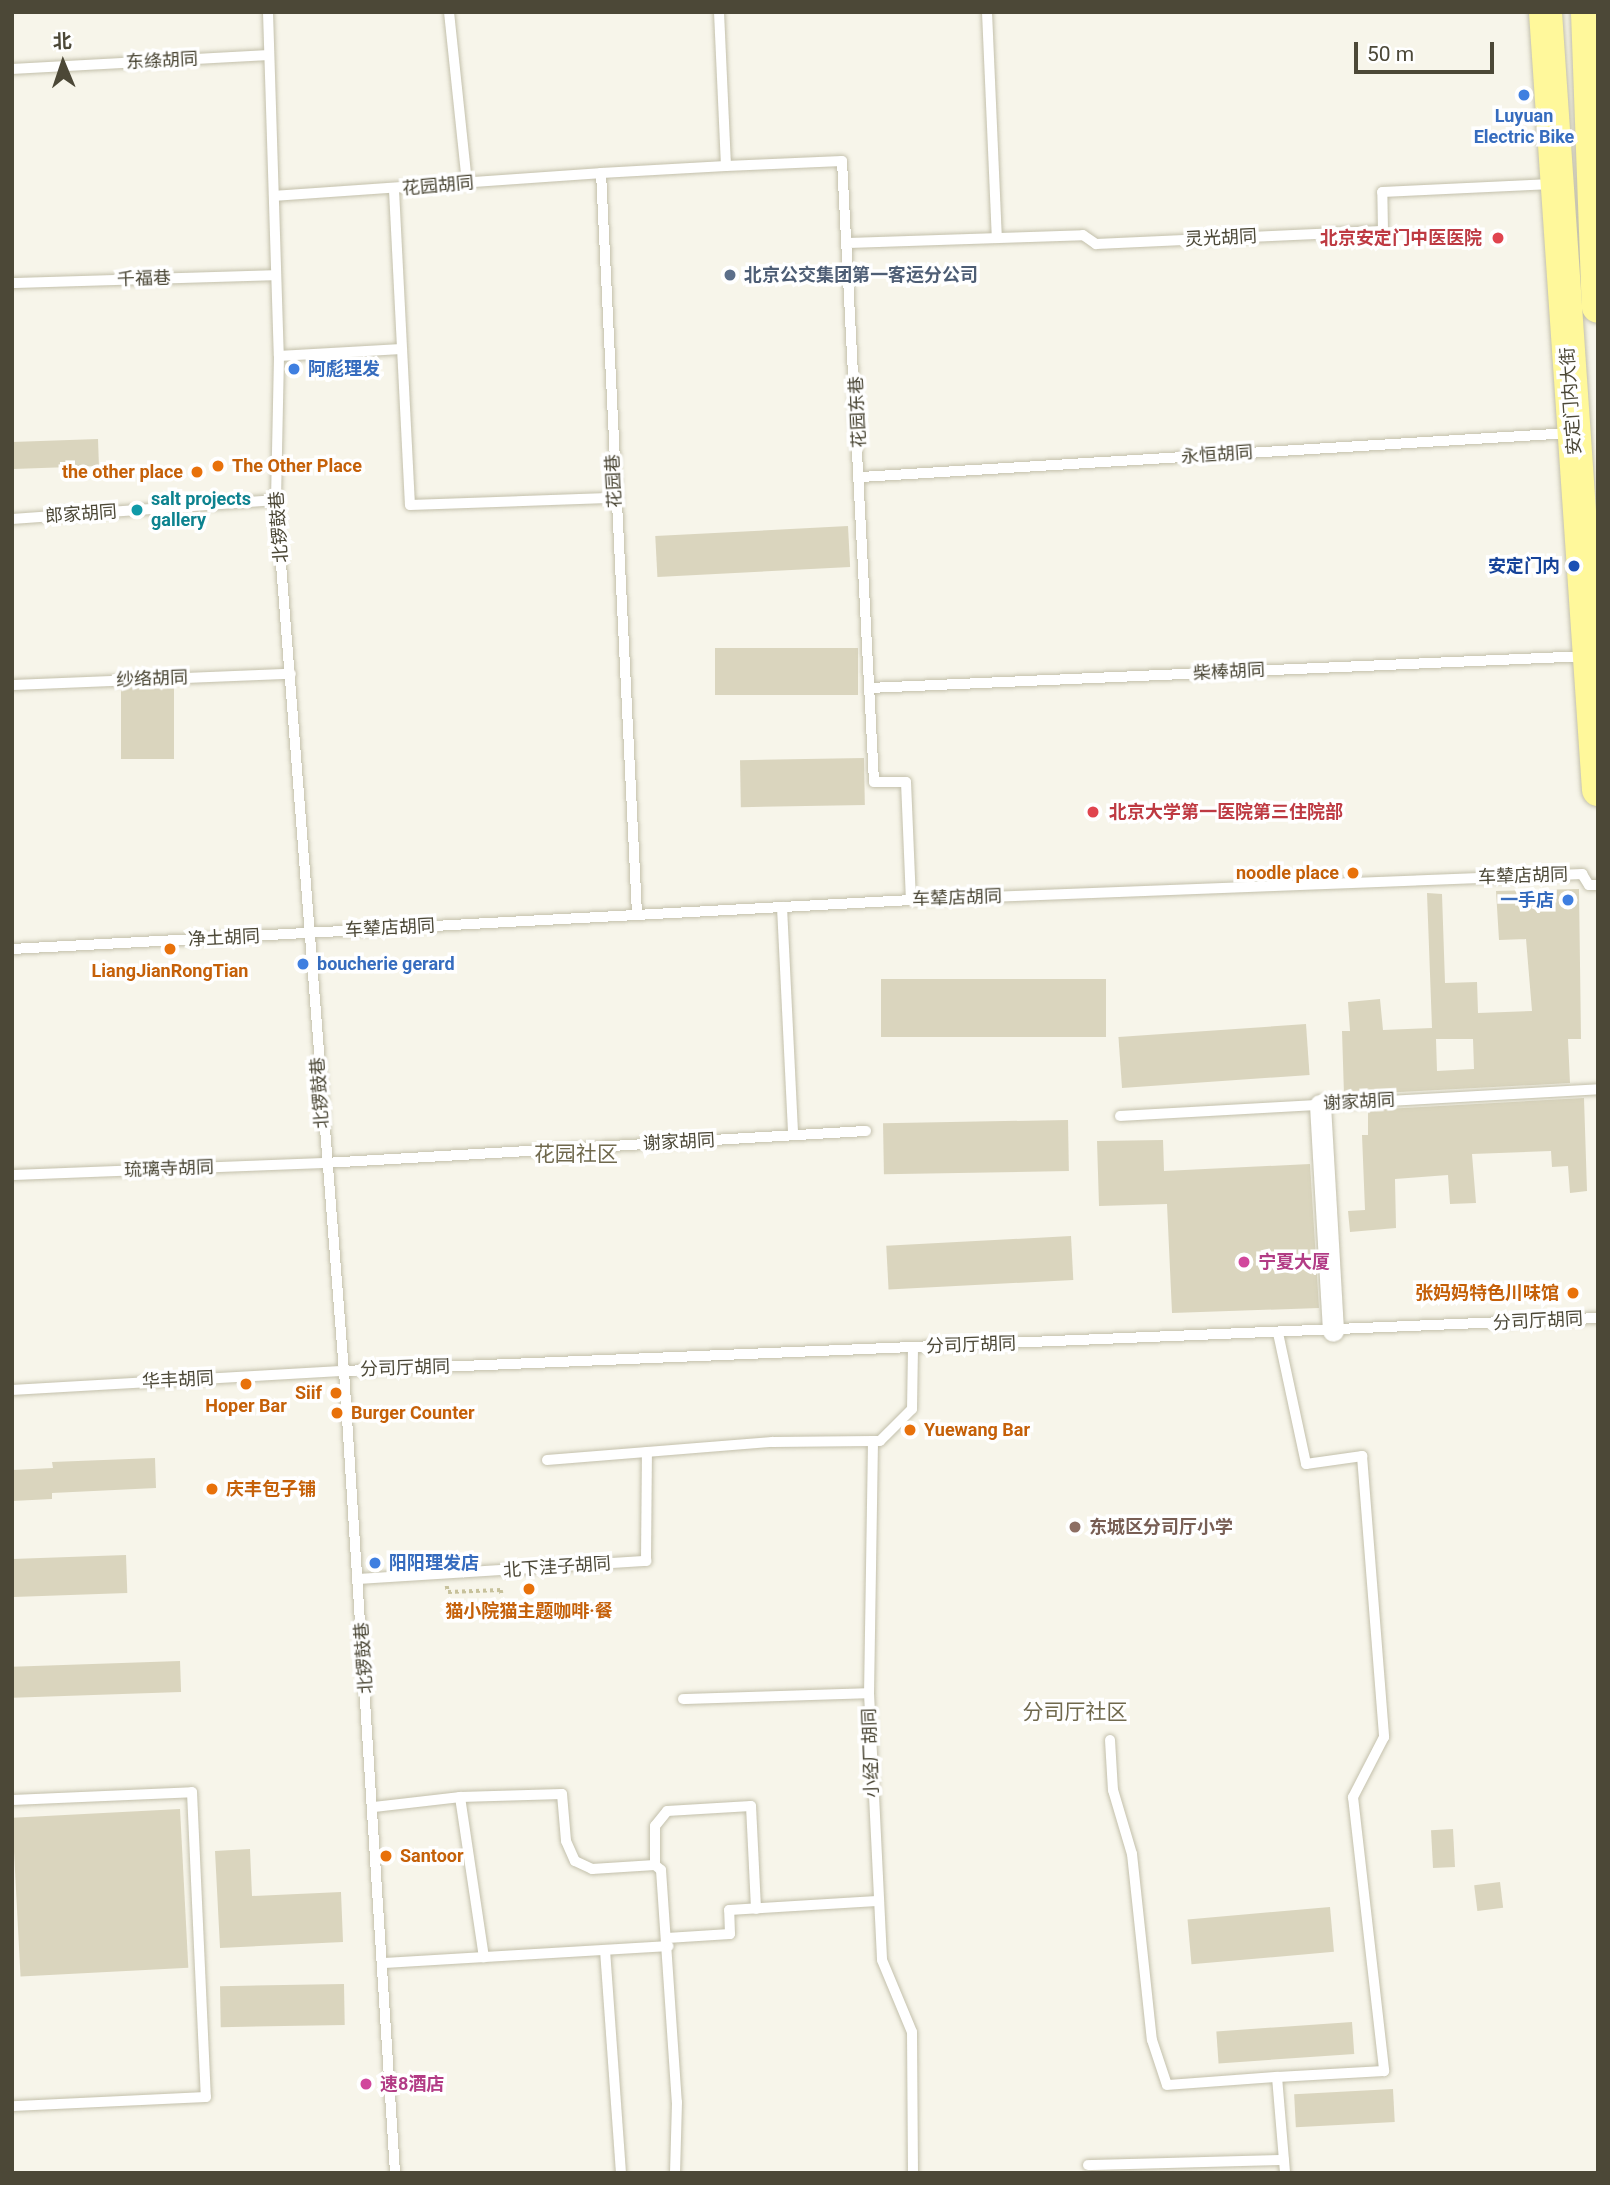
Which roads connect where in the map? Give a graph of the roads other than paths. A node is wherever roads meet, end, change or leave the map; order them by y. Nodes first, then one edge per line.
1 (268, 12) edge
2 (449, 12) edge
3 (719, 12) edge
4 (987, 12) edge
5 (1545, 12) edge
6 (1587, 12) edge
7 (269, 55) junction
8 (12, 69) edge
9 (726, 166) junction
10 (601, 173) junction
11 (467, 184) junction
12 (1556, 184) junction
13 (394, 190) junction
14 (1594, 194) edge
15 (275, 196) junction
16 (998, 238) junction
17 (848, 243) junction
18 (276, 275) junction
19 (12, 283) edge
20 (1598, 306) edge
21 (401, 349) junction
22 (279, 356) junction
23 (1573, 433) junction
24 (861, 477) junction
25 (615, 498) junction
26 (276, 500) junction
27 (12, 519) edge
28 (1589, 656) junction
29 (291, 674) junction
30 (12, 685) edge
31 (869, 688) junction
32 (1598, 789) edge
33 (1598, 885) edge
34 (911, 900) junction
35 (782, 907) junction
36 (636, 914) junction
37 (310, 933) junction
38 (12, 949) edge
39 (1598, 1089) edge
40 (1320, 1105) junction
41 (1120, 1116) dead end
42 (866, 1131) dead end
43 (793, 1135) junction
44 (325, 1163) junction
45 (12, 1175) edge
46 (1598, 1318) edge
47 (1333, 1331) junction
48 (1278, 1333) junction
49 (913, 1347) junction
50 (344, 1371) junction
51 (12, 1390) edge
52 (873, 1441) junction
53 (647, 1452) junction
54 (547, 1460) dead end
55 (359, 1579) junction
56 (869, 1693) junction
57 (683, 1699) dead end
58 (1110, 1740) dead end
59 (460, 1797) junction
60 (12, 1800) edge
61 (374, 1807) junction
62 (655, 1865) junction
63 (877, 1901) junction
64 (756, 1909) junction
65 (668, 1942) junction
66 (605, 1950) junction
67 (484, 1957) junction
68 (385, 1963) junction
69 (1277, 2077) junction
70 (12, 2106) edge
71 (1284, 2160) junction
72 (1088, 2165) dead end
73 (395, 2173) edge
74 (621, 2173) edge
75 (675, 2173) edge
76 (914, 2173) edge
77 (1285, 2173) edge

1 - 7 lane, 北锣鼓巷
2 - 11 lane
3 - 9 lane
4 - 16 lane
5 - 12 main road, 安定门内大街
6 - 14 main road
7 - 8 lane, 东绦胡同
7 - 15 lane, 北锣鼓巷
9 - 10 lane
9 - 17 lane, 花园东巷
10 - 11 lane, 花园胡同
10 - 25 lane, 花园巷
11 - 13 lane, 花园胡同
12 - 16 lane, 灵光胡同
12 - 23 main road, 安定门内大街
13 - 15 lane, 花园胡同
13 - 21 lane
14 - 20 main road
15 - 18 lane, 北锣鼓巷
16 - 17 lane, 灵光胡同
17 - 24 lane, 花园东巷
18 - 19 lane, 千福巷
18 - 22 lane, 北锣鼓巷
21 - 22 lane
21 - 25 lane
22 - 26 lane, 北锣鼓巷
23 - 24 lane, 永恒胡同
23 - 28 main road, 安定门内大街
24 - 31 lane, 花园东巷
25 - 36 lane, 花园巷
26 - 27 lane, 郎家胡同
26 - 29 lane, 北锣鼓巷
28 - 31 lane, 柴棒胡同
28 - 32 main road, 安定门内大街
29 - 30 lane, 纱络胡同
29 - 37 lane, 北锣鼓巷
31 - 34 lane, 花园东巷
33 - 34 lane, 车辇店胡同
34 - 35 lane, 车辇店胡同
35 - 36 lane, 车辇店胡同
35 - 43 lane
36 - 37 lane, 车辇店胡同
37 - 38 lane, 净土胡同
37 - 44 lane, 北锣鼓巷
39 - 40 lane, 谢家胡同
40 - 41 lane, 谢家胡同
40 - 47 street
42 - 43 lane, 谢家胡同
43 - 44 lane, 谢家胡同
44 - 45 lane, 琉璃寺胡同
44 - 50 lane, 北锣鼓巷
46 - 47 lane, 分司厅胡同
47 - 48 lane, 分司厅胡同
48 - 49 lane, 分司厅胡同
48 - 69 lane
49 - 50 lane, 分司厅胡同
49 - 52 lane
50 - 51 lane, 华丰胡同
50 - 55 lane, 北锣鼓巷
52 - 53 lane
52 - 56 lane, 小经厂胡同
53 - 54 lane
53 - 55 lane, 北下洼子胡同
55 - 61 lane, 北锣鼓巷
56 - 57 lane
56 - 63 lane, 小经厂胡同
58 - 69 lane
59 - 61 lane
59 - 62 lane
59 - 67 lane
60 - 70 lane
61 - 68 lane, 北锣鼓巷
62 - 64 lane
62 - 65 lane
63 - 64 lane
63 - 76 lane, 小经厂胡同
64 - 65 lane
65 - 66 lane
65 - 75 lane
66 - 67 lane
66 - 74 lane
67 - 68 lane
68 - 73 lane, 北锣鼓巷
69 - 71 lane
71 - 72 lane
71 - 77 lane

